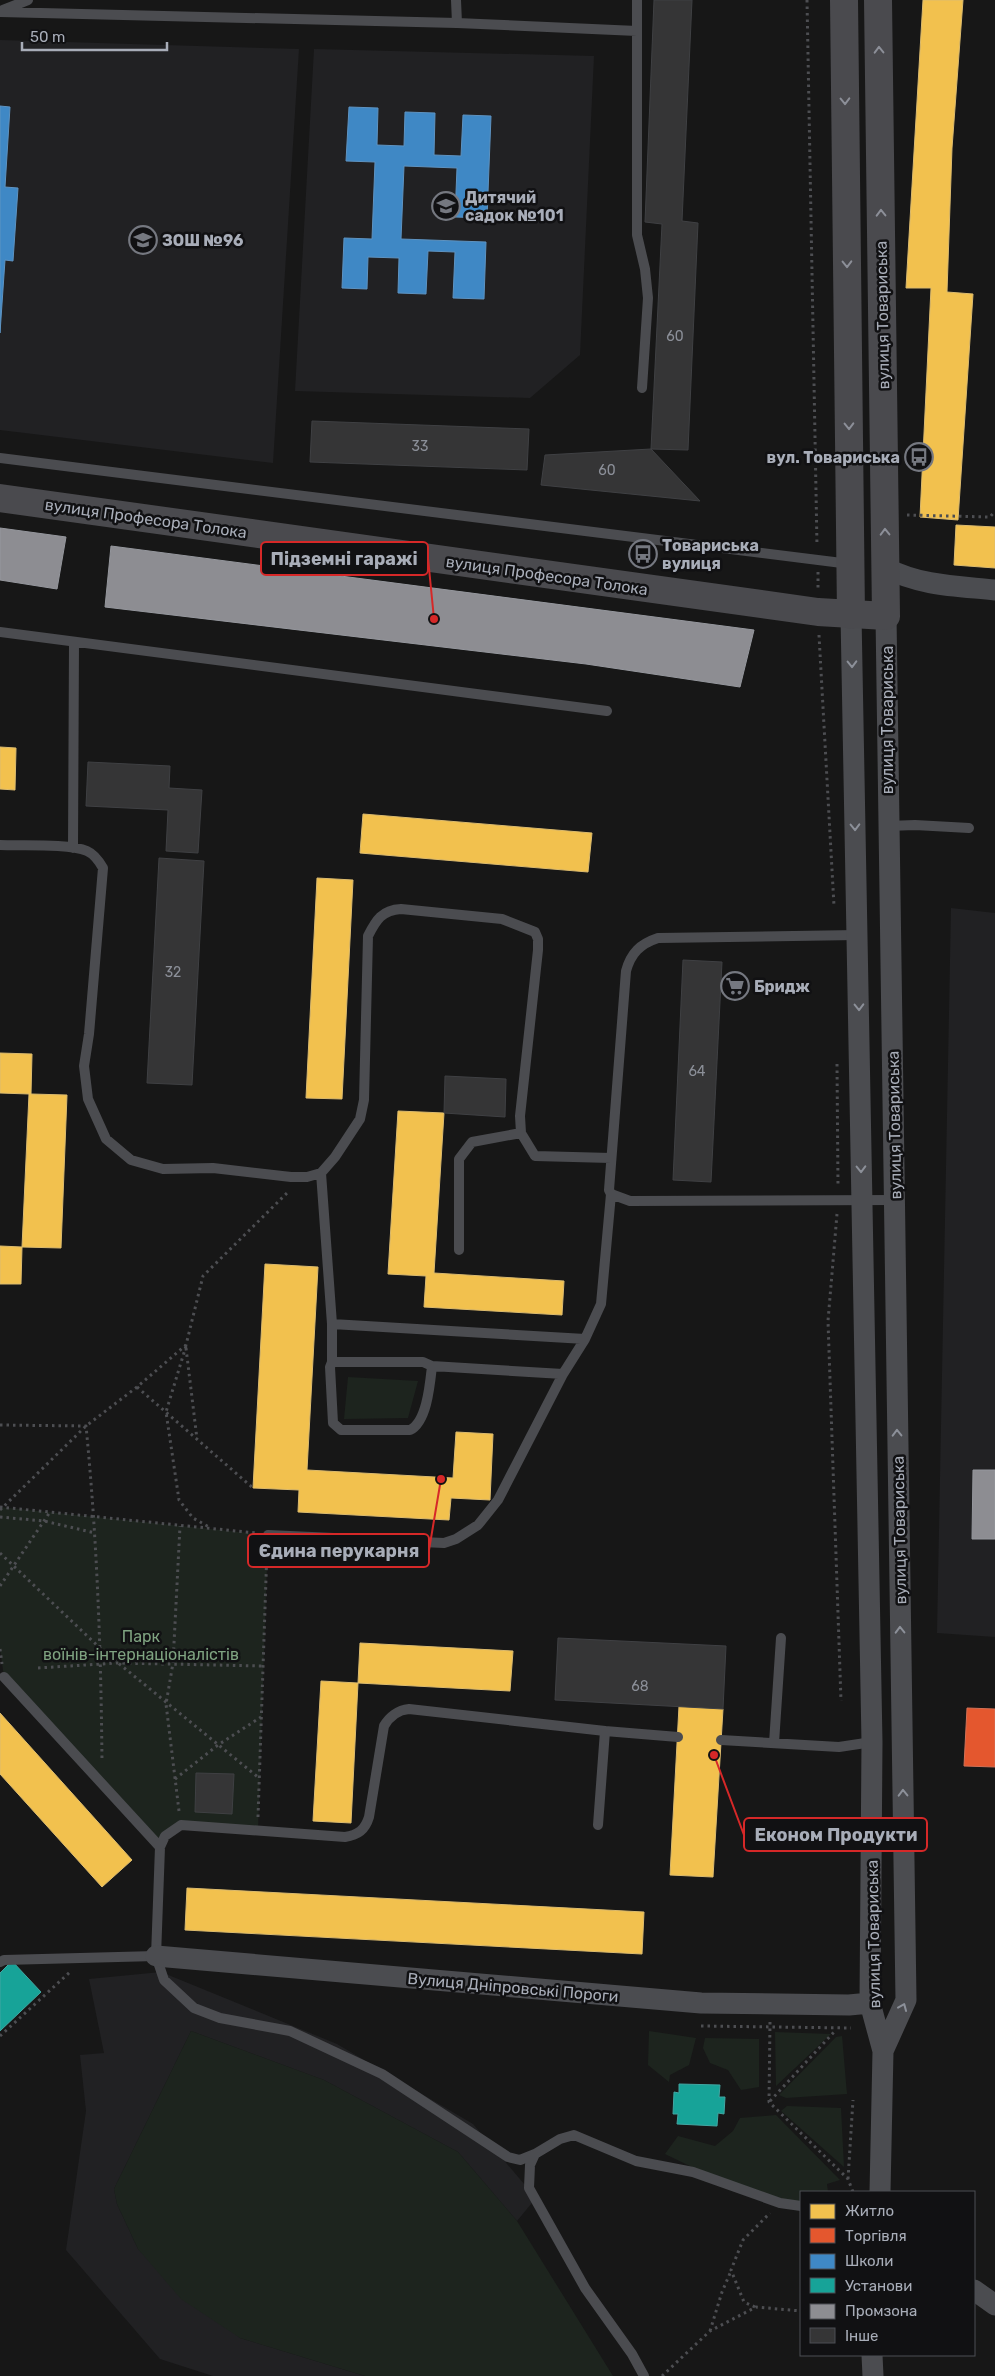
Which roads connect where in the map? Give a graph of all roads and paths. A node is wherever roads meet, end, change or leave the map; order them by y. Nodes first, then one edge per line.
1 (28, 0) edge
2 (456, 0) edge
3 (637, 0) edge
4 (807, 0) edge
5 (844, 0) edge
6 (878, 0) edge
7 (0, 11) edge
8 (457, 22) junction
9 (637, 31) junction
10 (642, 388) dead end
11 (0, 458) edge
12 (0, 498) edge
13 (995, 511) edge
14 (885, 514) junction
15 (818, 559) junction
16 (851, 564) junction
17 (886, 568) junction
18 (995, 590) edge
19 (818, 612) junction
20 (851, 616) junction
21 (886, 616) junction
22 (0, 632) edge
23 (74, 643) junction
24 (607, 711) dead end
25 (888, 826) junction
26 (969, 828) dead end
27 (0, 845) edge
28 (73, 848) junction
29 (857, 935) junction
30 (836, 936) junction
31 (891, 971) junction
32 (858, 972) junction
33 (837, 1062) dead end
34 (521, 1133) junction
35 (612, 1158) junction
36 (321, 1173) junction
37 (302, 1177) junction
38 (611, 1194) junction
39 (838, 1199) junction
40 (862, 1200) junction
41 (895, 1200) junction
42 (460, 1250) dead end
43 (332, 1324) junction
44 (585, 1339) junction
45 (186, 1345) junction
46 (332, 1362) junction
47 (432, 1366) junction
48 (564, 1374) junction
49 (137, 1387) junction
50 (166, 1412) junction
51 (0, 1425) edge
52 (86, 1426) junction
53 (197, 1439) junction
54 (253, 1488) dead end
55 (1, 1508) edge
56 (50, 1512) junction
57 (0, 1517) edge
58 (95, 1517) junction
59 (44, 1521) junction
60 (180, 1526) junction
61 (212, 1529) junction
62 (96, 1533) junction
63 (268, 1535) junction
64 (0, 1553) edge
65 (14, 1567) junction
66 (0, 1586) edge
67 (781, 1638) dead end
68 (101, 1649) junction
69 (117, 1663) junction
70 (173, 1663) junction
71 (101, 1664) junction
72 (263, 1666) junction
73 (38, 1668) dead end
74 (4, 1677) dead end
75 (841, 1701) dead end
76 (166, 1704) junction
77 (262, 1717) junction
78 (605, 1731) junction
79 (678, 1737) dead end
80 (721, 1740) dead end
81 (872, 1742) junction
82 (774, 1743) junction
83 (218, 1745) junction
84 (259, 1778) junction
85 (176, 1780) junction
86 (103, 1785) junction
87 (181, 1825) junction
88 (598, 1825) dead end
89 (258, 1830) junction
90 (160, 1847) junction
91 (156, 1956) junction
92 (85, 1958) junction
93 (0, 1962) edge
94 (870, 2003) junction
95 (772, 2004) junction
96 (701, 2026) dead end
97 (770, 2028) junction
98 (851, 2028) dead end
99 (836, 2030) junction
100 (0, 2036) edge
101 (883, 2051) junction
102 (853, 2100) dead end
103 (769, 2102) junction
104 (535, 2154) junction
105 (848, 2178) junction
106 (853, 2191) edge
107 (880, 2191) edge
108 (780, 2203) junction
109 (800, 2206) edge
110 (731, 2270) junction
111 (975, 2291) edge
112 (995, 2304) edge
113 (756, 2307) junction
114 (800, 2311) edge
115 (710, 2331) junction
116 (872, 2356) edge
117 (644, 2376) edge
118 (662, 2376) edge
119 (873, 2376) edge

1 - 7 lane
2 - 8 lane
3 - 9 lane
4 - 15 path
5 -> 16 street, вулиця Товариська
14 -> 6 street, вулиця Товариська
7 - 8 lane
8 - 9 lane
9 - 10 lane
11 - 15 lane
12 - 19 street, вулиця Професора Толока
13 - 14 path
17 -> 14 street, вулиця Товариська
15 - 16 lane
15 - 19 path
16 - 20 street, вулиця Товариська
17 - 18 street
17 - 21 street, вулиця Товариська
19 - 20 street, вулиця Професора Толока
19 - 30 path
20 - 21 street, вулиця Професора Толока
20 -> 29 street, вулиця Товариська
21 - 25 street, вулиця Товариська
22 - 23 lane
23 - 24 lane
23 - 28 lane
25 - 26 lane
25 - 31 street, вулиця Товариська
27 - 28 lane
28 - 37 lane
29 - 30 lane
29 - 32 street, вулиця Товариська
30 - 35 lane
31 - 32 street
31 - 41 street, вулиця Товариська
32 -> 40 street, вулиця Товариська
33 - 39 path
34 - 35 lane
34 - 36 lane
34 - 42 lane
35 - 38 lane
36 - 37 lane
36 - 43 lane
37 - 45 path
38 - 39 lane
38 - 44 lane
39 - 40 lane
39 - 75 path
40 - 41 lane
40 - 81 street, вулиця Товариська
101 -> 41 street, вулиця Товариська
43 - 44 lane
43 - 46 lane
44 - 48 lane
45 - 49 path
45 - 50 path
45 - 53 path
46 - 47 lane
46 - 47 lane
47 - 48 lane
48 - 63 lane
49 - 50 path
49 - 52 path
50 - 53 path
50 - 61 path
51 - 52 path
52 - 55 path
52 - 58 path
53 - 54 path
55 - 56 path
56 - 58 path
56 - 59 path
57 - 59 path
58 - 60 path
58 - 62 path
59 - 62 path
59 - 65 path
60 - 61 path
60 - 70 path
61 - 63 path
62 - 68 path
63 - 72 path
64 - 65 path
65 - 66 path
65 - 68 path
67 - 82 lane
68 - 69 path
68 - 71 path
69 - 70 path
69 - 71 path
69 - 76 path
70 - 72 path
70 - 76 path
71 - 73 path
71 - 86 path
72 - 77 path
74 - 86 lane
76 - 83 path
76 - 85 path
77 - 83 path
77 - 84 path
78 - 79 lane
78 - 88 lane
78 - 89 lane
80 - 82 lane
81 - 82 lane
81 - 94 street, вулиця Товариська
83 - 84 path
83 - 85 path
84 - 89 path
85 - 87 path
86 - 90 lane
87 - 89 lane
87 - 90 lane
90 - 91 lane
91 - 92 lane
91 - 95 street, Вулиця Дніпровські Пороги
91 - 104 lane
92 - 93 lane
92 - 100 path
94 - 95 street, Вулиця Дніпровські Пороги
94 - 101 street, вулиця Товариська
95 - 97 path
96 - 97 path
97 - 99 path
97 - 103 path
98 - 99 path
99 - 103 path
101 - 107 street
102 - 105 path
103 - 105 path
104 - 108 lane
104 - 117 lane
105 - 106 path
108 - 109 lane
108 - 110 path
110 - 113 path
110 - 115 path
111 - 112 street
113 - 114 path
113 - 115 path
115 - 118 path
116 - 119 street

